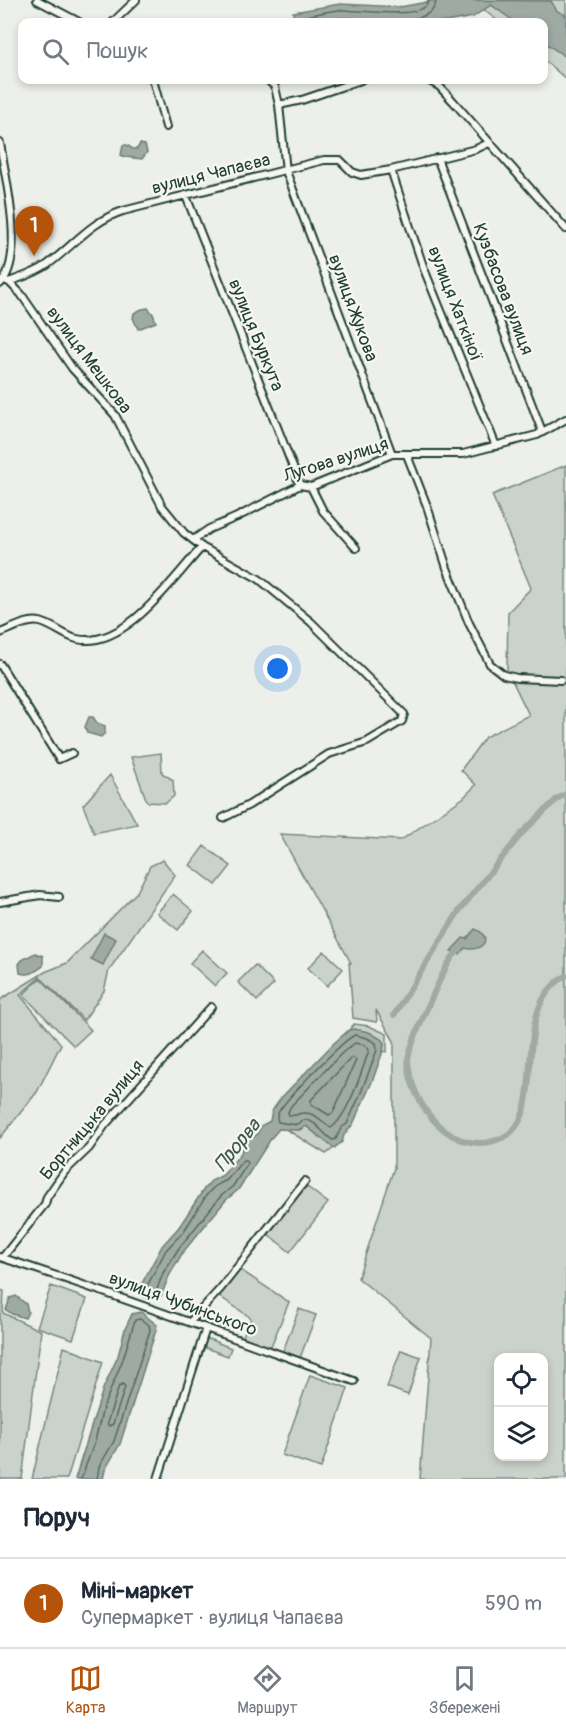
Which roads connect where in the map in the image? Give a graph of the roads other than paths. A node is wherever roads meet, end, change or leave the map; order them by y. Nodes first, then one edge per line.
1 (37, 0) edge
2 (136, 0) edge
3 (71, 18) edge
4 (117, 18) edge
5 (154, 84) edge
6 (272, 84) edge
7 (349, 84) edge
8 (435, 84) edge
9 (279, 105) junction
10 (166, 127) dead end
11 (0, 143) edge
12 (489, 143) junction
13 (437, 158) junction
14 (391, 170) junction
15 (286, 171) junction
16 (186, 196) junction
17 (566, 230) edge
18 (4, 282) edge
19 (566, 419) edge
20 (542, 431) junction
21 (496, 446) junction
22 (392, 454) junction
23 (407, 455) junction
24 (300, 485) junction
25 (310, 488) junction
26 (193, 540) junction
27 (202, 547) junction
28 (356, 548) dead end
29 (0, 633) edge
30 (0, 664) edge
31 (561, 680) dead end
32 (72, 753) dead end
33 (223, 818) dead end
34 (59, 897) dead end
35 (0, 902) edge
36 (211, 1007) dead end
37 (305, 1181) dead end
38 (1, 1257) edge
39 (190, 1322) junction
40 (206, 1328) junction
41 (354, 1381) dead end
42 (158, 1479) edge

1 - 3 street
2 - 4 street
5 - 10 street
6 - 9 street, вулиця Жукова
7 - 9 street
8 - 12 street
9 - 15 street, вулиця Жукова
11 - 18 street
12 - 13 street, вулиця Чапаєва
12 - 17 street
13 - 14 street, вулиця Чапаєва
13 - 20 street, Кузбасова вулиця
14 - 15 street, вулиця Чапаєва
14 - 21 street, вулиця Хаткіної
15 - 16 street, вулиця Чапаєва
15 - 22 street, вулиця Жукова
16 - 18 street, вулиця Чапаєва
16 - 24 street, вулиця Буркута
18 - 26 street, вулиця Мешкова
19 - 20 street, Лугова вулиця
20 - 21 street, Лугова вулиця
21 - 23 street, Лугова вулиця
22 - 23 street, Лугова вулиця
22 - 25 street, Лугова вулиця
23 - 31 street
24 - 25 street, Лугова вулиця
24 - 26 street, Лугова вулиця
25 - 28 street
26 - 27 street, вулиця Мешкова
27 - 29 street
27 - 33 street, вулиця Мешкова
30 - 32 street
34 - 35 street
36 - 38 street, Бортницька вулиця
37 - 39 street
38 - 39 street, вулиця Чубинського
39 - 40 street, вулиця Чубинського
40 - 41 street, вулиця Чубинського
40 - 42 street

